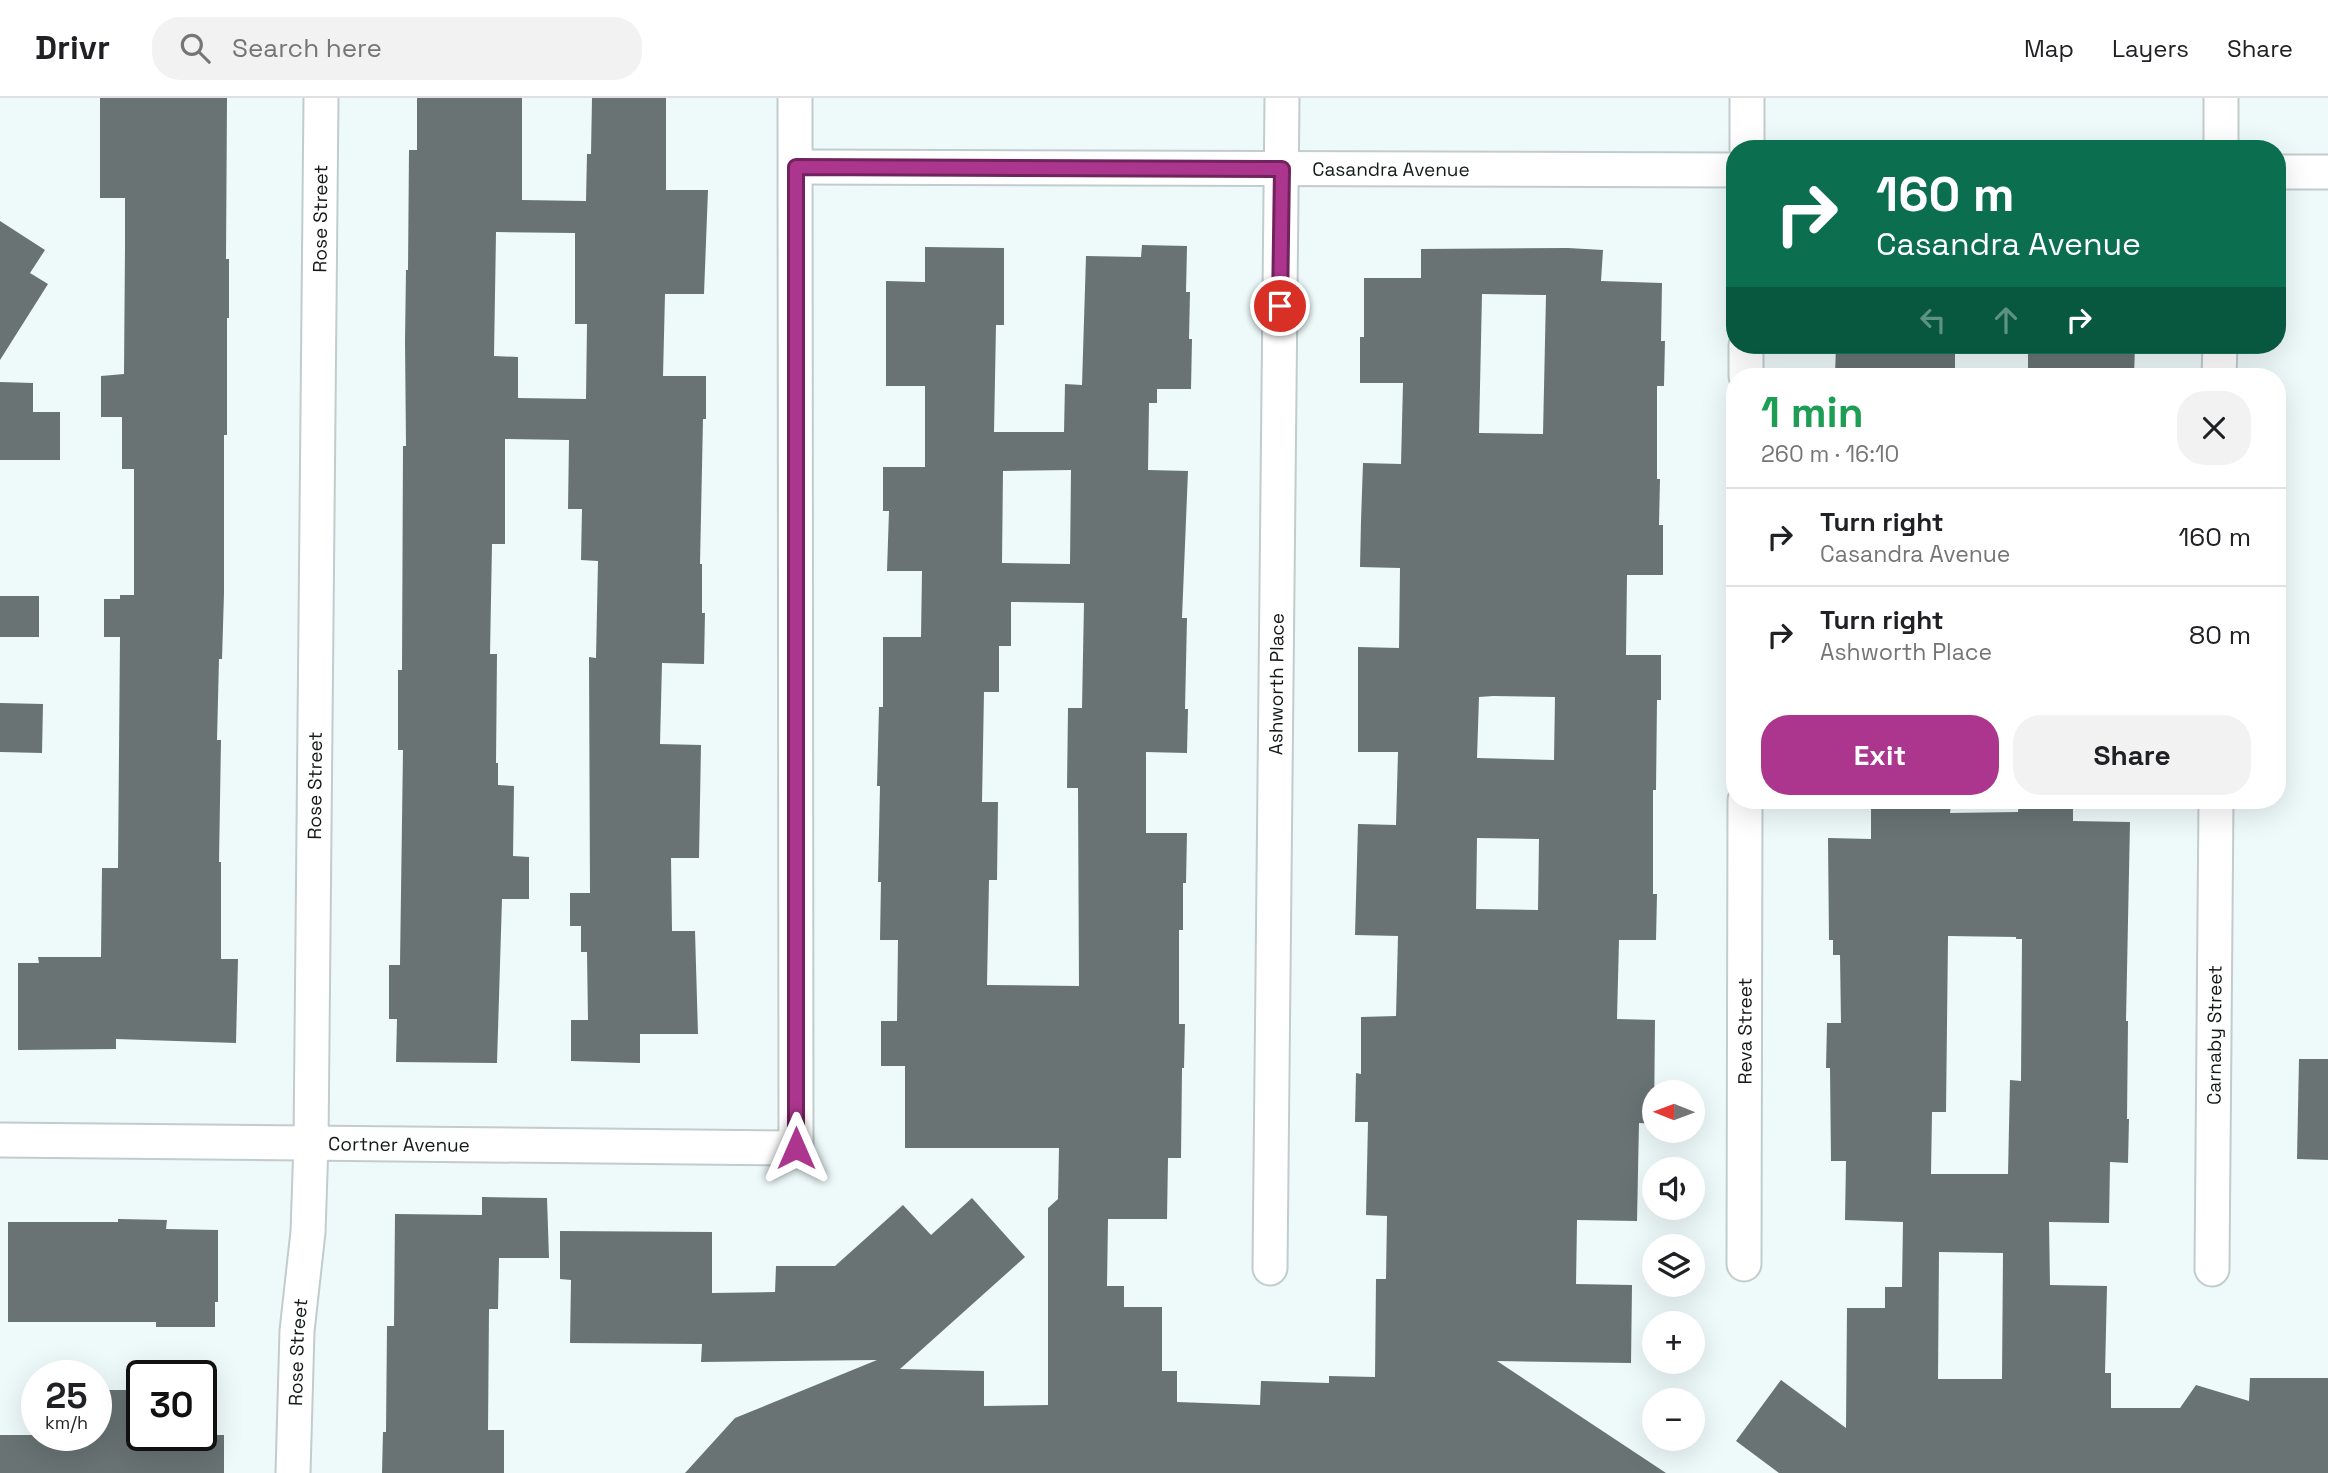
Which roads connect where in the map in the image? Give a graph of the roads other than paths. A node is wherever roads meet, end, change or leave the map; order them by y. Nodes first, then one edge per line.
1 (321, 98) edge
2 (795, 98) edge
3 (1282, 98) edge
4 (1747, 98) edge
5 (2221, 98) edge
6 (1747, 140) edge
7 (2221, 140) edge
8 (796, 167) junction
9 (1282, 169) junction
10 (1726, 170) edge
11 (2286, 172) edge
12 (2328, 172) edge
13 (1745, 809) edge
14 (2216, 809) edge
15 (0, 1140) edge
16 (310, 1143) junction
17 (1744, 1264) dead end
18 (1270, 1268) dead end
19 (2212, 1269) dead end
20 (293, 1473) edge

1 - 16 street, Rose Street
2 - 8 street
3 - 9 street, Ashworth Place
4 - 6 street
5 - 7 street
8 - 9 street, Casandra Avenue
8 - 16 street, Cortner Avenue
9 - 10 street, Casandra Avenue
9 - 18 street, Ashworth Place
11 - 12 street
13 - 17 street, Reva Street
14 - 19 street, Carnaby Street
15 - 16 street, Cortner Avenue
16 - 20 street, Rose Street

